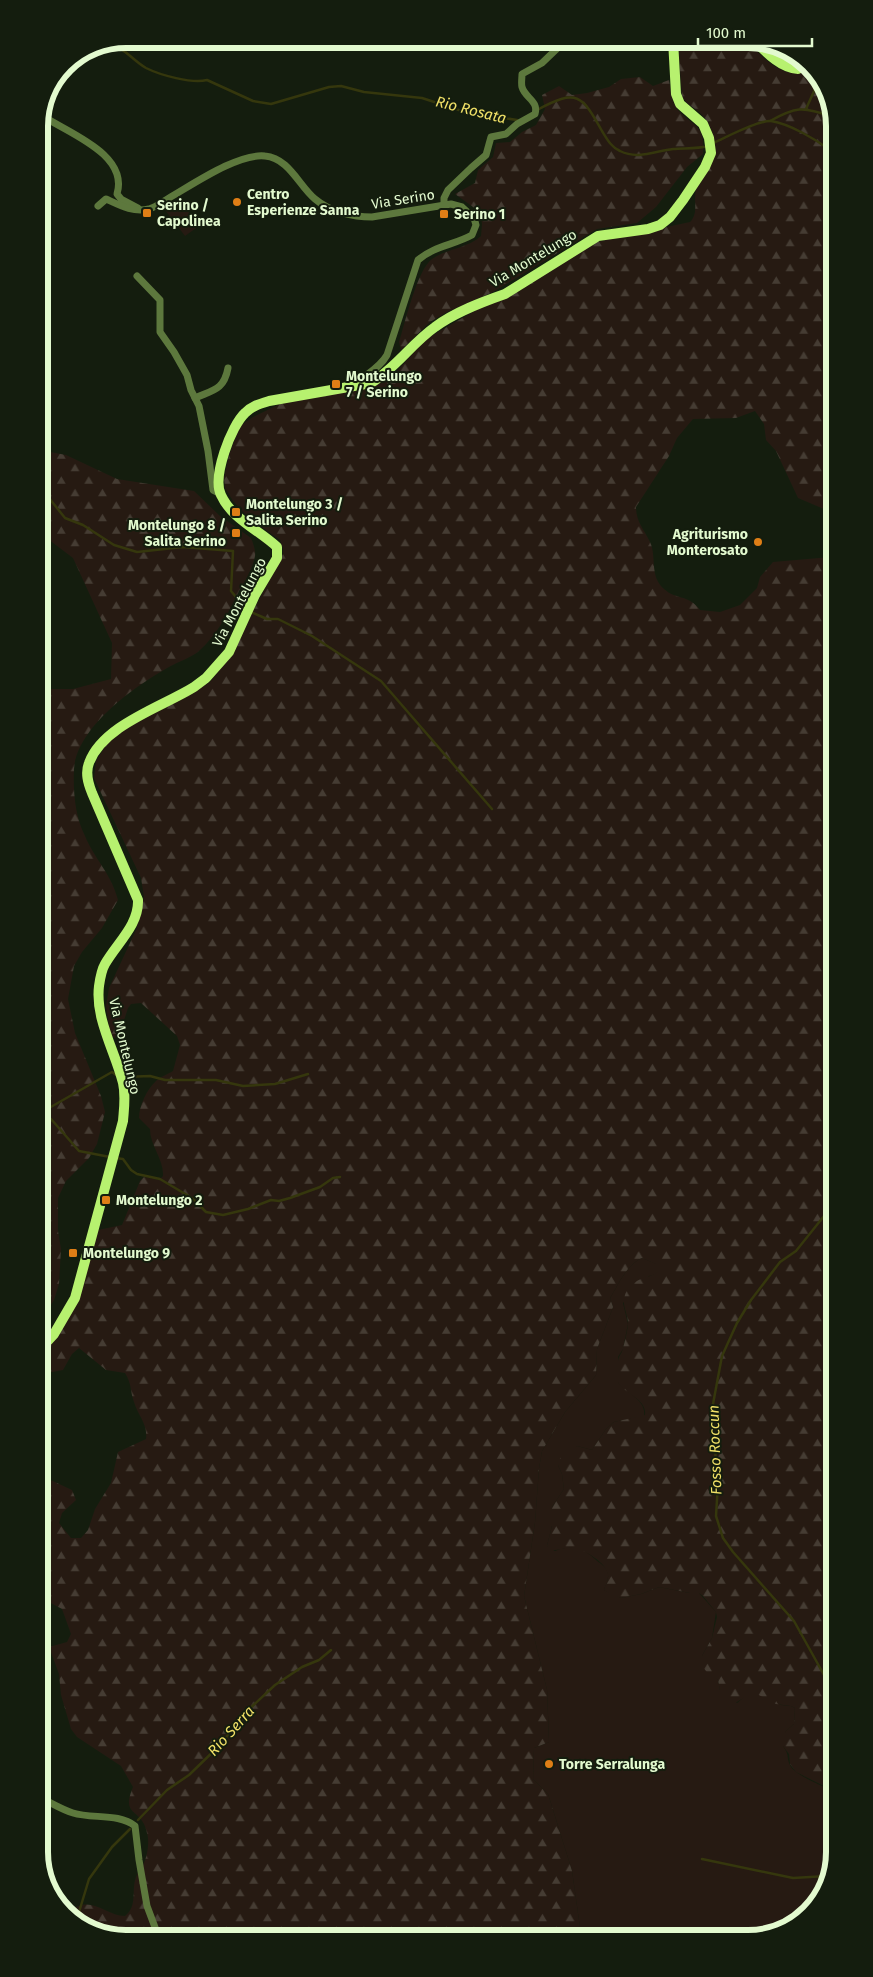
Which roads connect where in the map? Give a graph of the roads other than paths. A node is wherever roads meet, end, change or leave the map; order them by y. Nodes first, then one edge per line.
1 (557, 48) edge
2 (673, 48) edge
3 (763, 49) edge
4 (799, 68) edge
5 (48, 119) edge
6 (444, 204) junction
7 (98, 206) dead end
8 (141, 210) junction
9 (138, 276) dead end
10 (228, 368) dead end
11 (354, 386) junction
12 (195, 398) junction
13 (220, 494) junction
14 (48, 1340) edge
15 (48, 1801) edge
16 (156, 1929) edge

1 - 6 street
2 - 11 street, Via Montelungo
3 - 4 street
5 - 8 street
6 - 8 street, Via Serino
6 - 11 street, Via Serino
7 - 8 street
9 - 12 street
10 - 12 street
11 - 13 street, Via Montelungo
12 - 13 street
13 - 14 street, Via Montelungo
15 - 16 street

